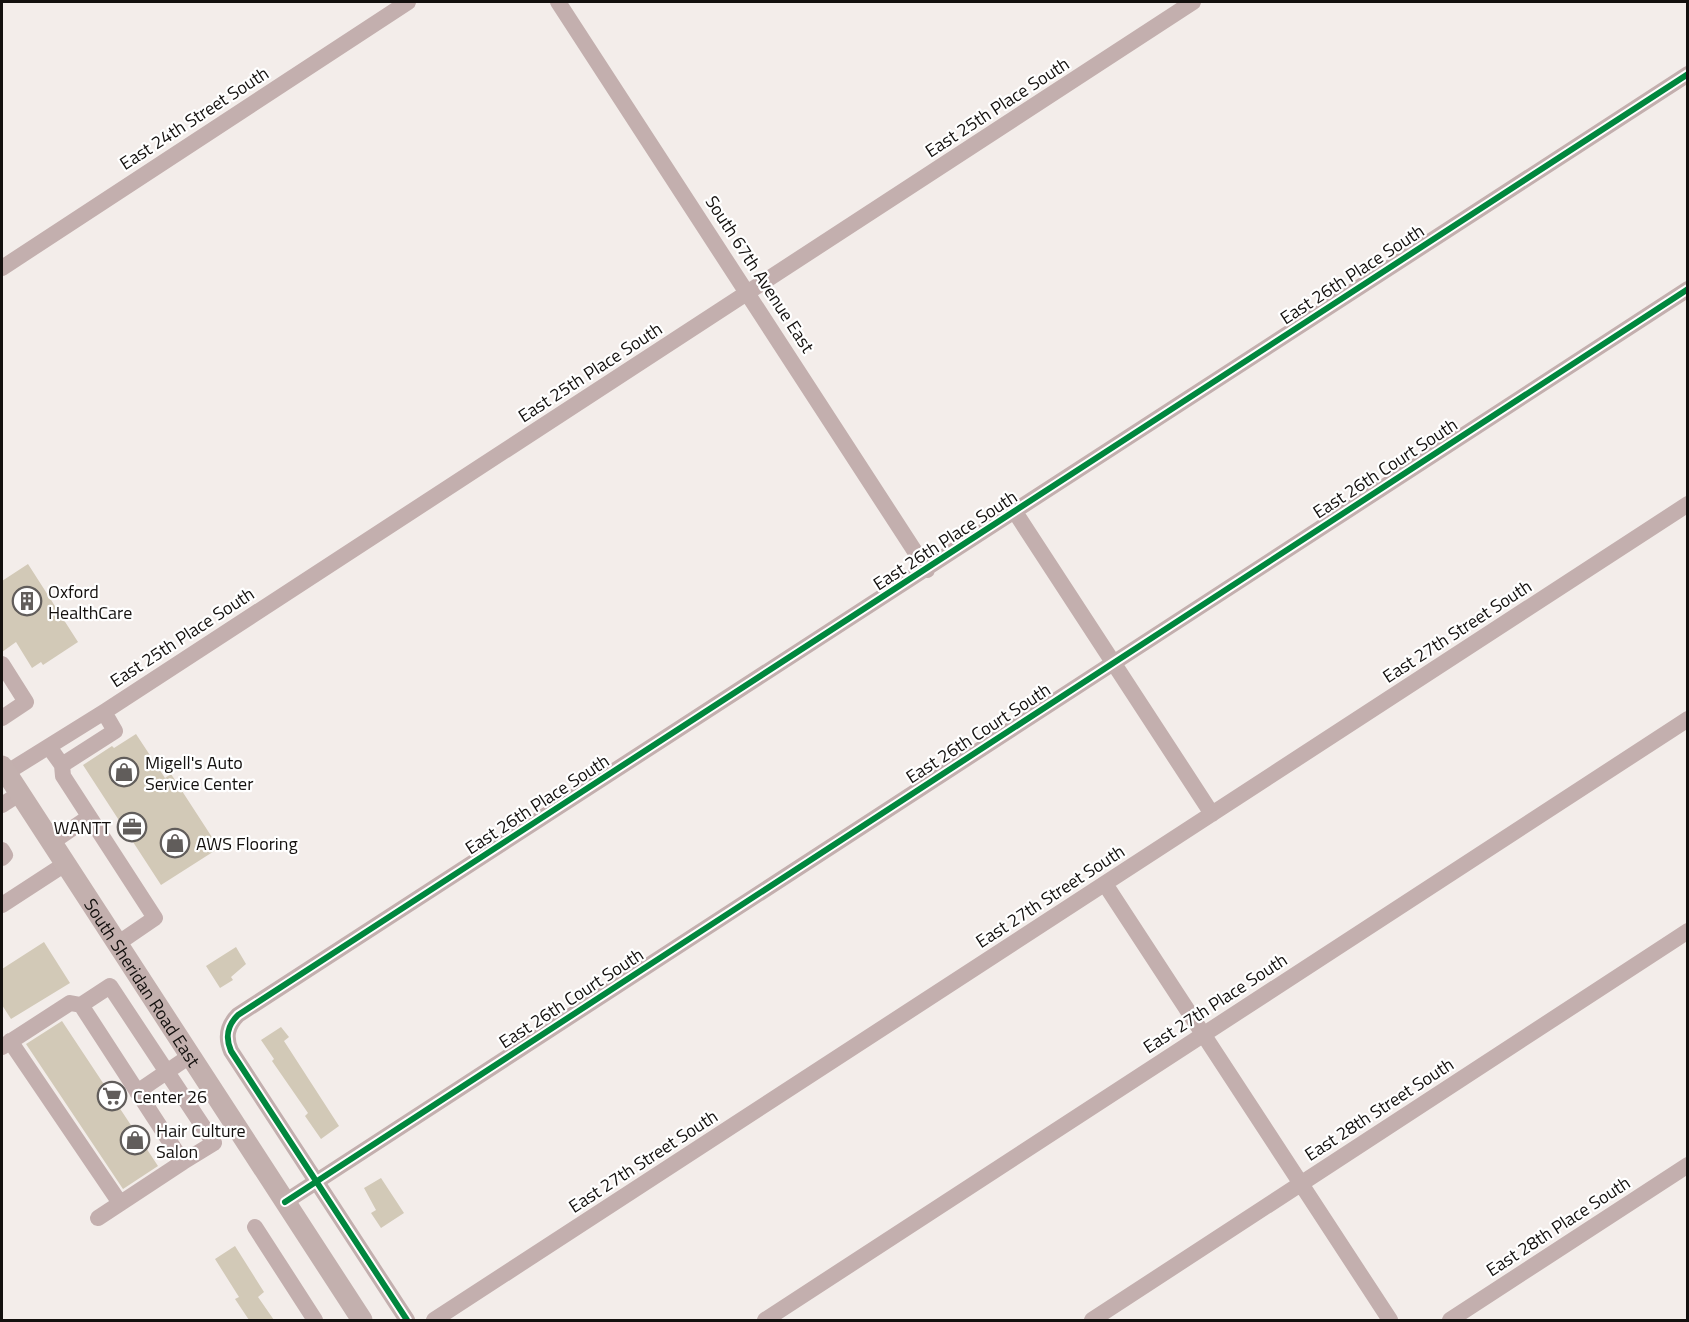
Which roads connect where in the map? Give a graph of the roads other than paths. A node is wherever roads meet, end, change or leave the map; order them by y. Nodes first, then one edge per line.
1 (408, 2) edge
2 (558, 2) edge
3 (1193, 2) edge
4 (1688, 74) edge
5 (2, 268) edge
6 (1688, 289) edge
7 (748, 293) junction
8 (1688, 504) edge
9 (1015, 512) junction
10 (927, 570) junction
11 (1113, 663) junction
12 (2, 664) edge
13 (104, 712) junction
14 (2, 718) edge
15 (1688, 719) edge
16 (49, 747) junction
17 (62, 765) junction
18 (4, 770) edge
19 (20, 794) junction
20 (2, 805) edge
21 (1212, 814) junction
22 (88, 818) junction
23 (51, 843) junction
24 (2, 850) edge
25 (2, 858) edge
26 (65, 864) junction
27 (1105, 884) junction
28 (2, 905) edge
29 (1688, 932) edge
30 (117, 944) junction
31 (134, 970) junction
32 (110, 986) junction
33 (81, 1005) junction
34 (1203, 1035) junction
35 (6, 1044) edge
36 (190, 1056) junction
37 (167, 1072) junction
38 (137, 1092) junction
39 (183, 1162) junction
40 (1688, 1165) edge
41 (317, 1181) junction
42 (1300, 1184) junction
43 (285, 1202) junction
44 (120, 1203) junction
45 (98, 1218) dead end
46 (255, 1227) dead end
47 (315, 1320) edge
48 (362, 1320) edge
49 (407, 1320) edge
50 (434, 1320) edge
51 (765, 1320) edge
52 (1092, 1320) edge
53 (1390, 1320) edge
54 (1450, 1320) edge

1 - 5 street, East 24th Street South
2 - 7 street, South 67th Avenue East
3 - 7 street, East 25th Place South
4 - 9 street, East 26th Place South
6 - 11 street, East 26th Court South
7 - 10 street, South 67th Avenue East
7 - 13 street, East 25th Place South
8 - 21 street, East 27th Street South
9 - 10 street, East 26th Place South
9 - 11 street
10 - 41 street, East 26th Place South
11 - 21 street
11 - 41 street, East 26th Court South
12 - 14 street
13 - 16 street, East 25th Place South
13 - 17 street
15 - 34 street, East 27th Place South
16 - 17 street
16 - 18 street, East 25th Place South
17 - 22 street
18 - 19 main road, South Sheridan Road East
19 - 20 street
19 - 23 main road, South Sheridan Road East
21 - 27 street, East 27th Street South
22 - 23 street
22 - 30 street
23 - 26 main road, South Sheridan Road East
24 - 25 street
26 - 28 street
26 - 30 main road, South Sheridan Road East
27 - 34 street
27 - 50 street, East 27th Street South
29 - 42 street, East 28th Street South
30 - 31 main road, South Sheridan Road East
31 - 32 street
31 - 36 main road, South Sheridan Road East
32 - 33 street
32 - 37 street
33 - 35 street
33 - 38 street
34 - 42 street
34 - 51 street, East 27th Place South
35 - 44 street
36 - 37 street
36 - 43 main road, South Sheridan Road East
37 - 38 street
37 - 39 street
38 - 39 street
39 - 44 street
40 - 54 street, East 28th Place South
41 - 43 street, East 26th Court South
41 - 49 street
42 - 52 street, East 28th Street South
42 - 53 street
43 - 48 main road, South Sheridan Road East
44 - 45 street
46 - 47 street

